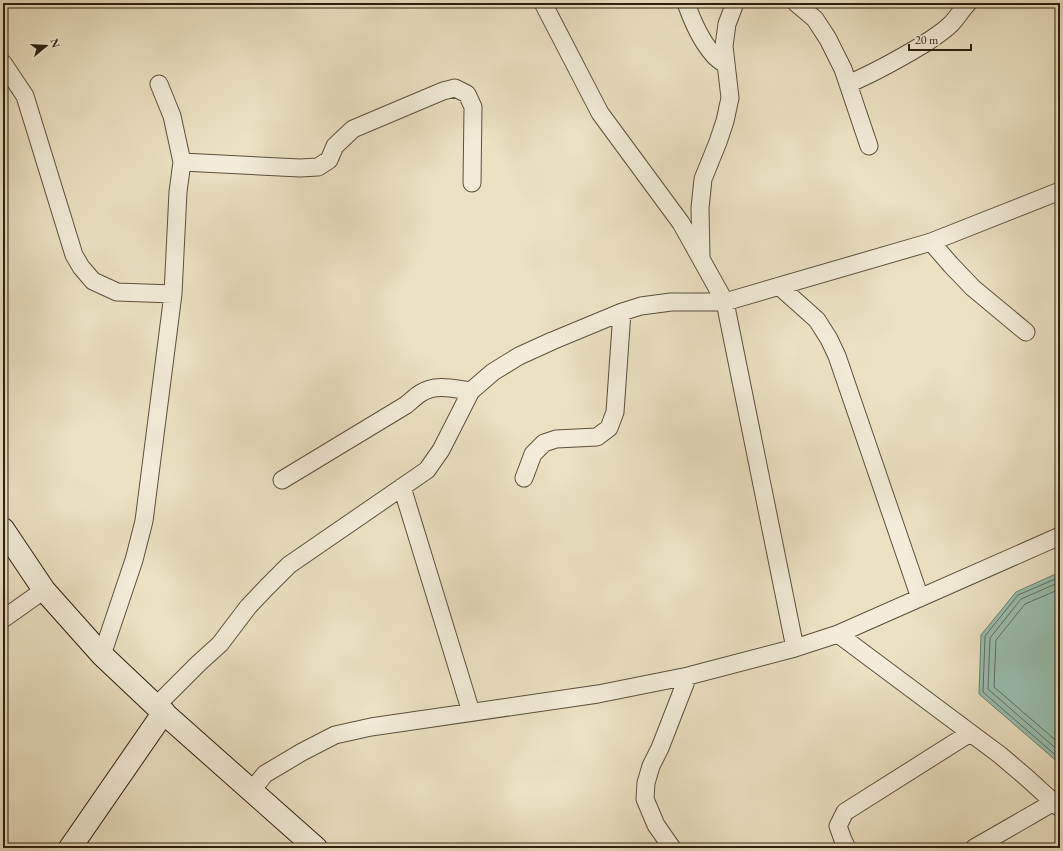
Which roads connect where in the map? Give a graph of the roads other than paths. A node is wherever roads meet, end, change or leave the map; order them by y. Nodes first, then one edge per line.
1 (542, 3) edge
2 (686, 3) edge
3 (735, 3) edge
4 (796, 3) edge
5 (968, 3) edge
6 (3, 63) edge
7 (726, 65) junction
8 (159, 84) dead end
9 (848, 84) junction
10 (869, 146) dead end
11 (182, 162) junction
12 (472, 183) dead end
13 (1060, 191) edge
14 (931, 242) junction
15 (701, 259) junction
16 (780, 286) junction
17 (173, 294) junction
18 (725, 302) junction
19 (622, 312) junction
20 (1026, 332) dead end
21 (471, 391) junction
22 (524, 478) dead end
23 (282, 480) dead end
24 (402, 487) junction
25 (3, 529) edge
26 (1060, 536) edge
27 (44, 590) junction
28 (920, 598) junction
29 (3, 619) edge
30 (838, 634) junction
31 (794, 648) junction
32 (102, 654) junction
33 (688, 676) junction
34 (160, 709) junction
35 (471, 712) junction
36 (970, 733) junction
37 (244, 785) junction
38 (1057, 805) edge
39 (70, 848) edge
40 (316, 848) edge
41 (672, 848) edge
42 (847, 848) edge
43 (974, 848) edge

1 - 15 street
2 - 7 street
3 - 7 street
4 - 9 street
5 - 9 street
6 - 17 street
7 - 15 street
8 - 11 street
9 - 10 street
11 - 12 street
11 - 17 street
13 - 14 street
14 - 16 street
14 - 20 street
15 - 18 street
16 - 18 street
16 - 28 street
17 - 32 street
18 - 19 street
18 - 31 street
19 - 21 street
19 - 22 street
21 - 23 street
21 - 24 street
24 - 34 street
24 - 35 street
25 - 27 main road
26 - 28 street
27 - 29 street
27 - 32 main road
28 - 30 street
30 - 31 street
30 - 36 street
31 - 33 street
32 - 34 main road
33 - 35 street
33 - 41 street
34 - 37 main road
34 - 39 main road
35 - 37 street
36 - 38 street
36 - 42 street
37 - 40 main road
38 - 43 street

